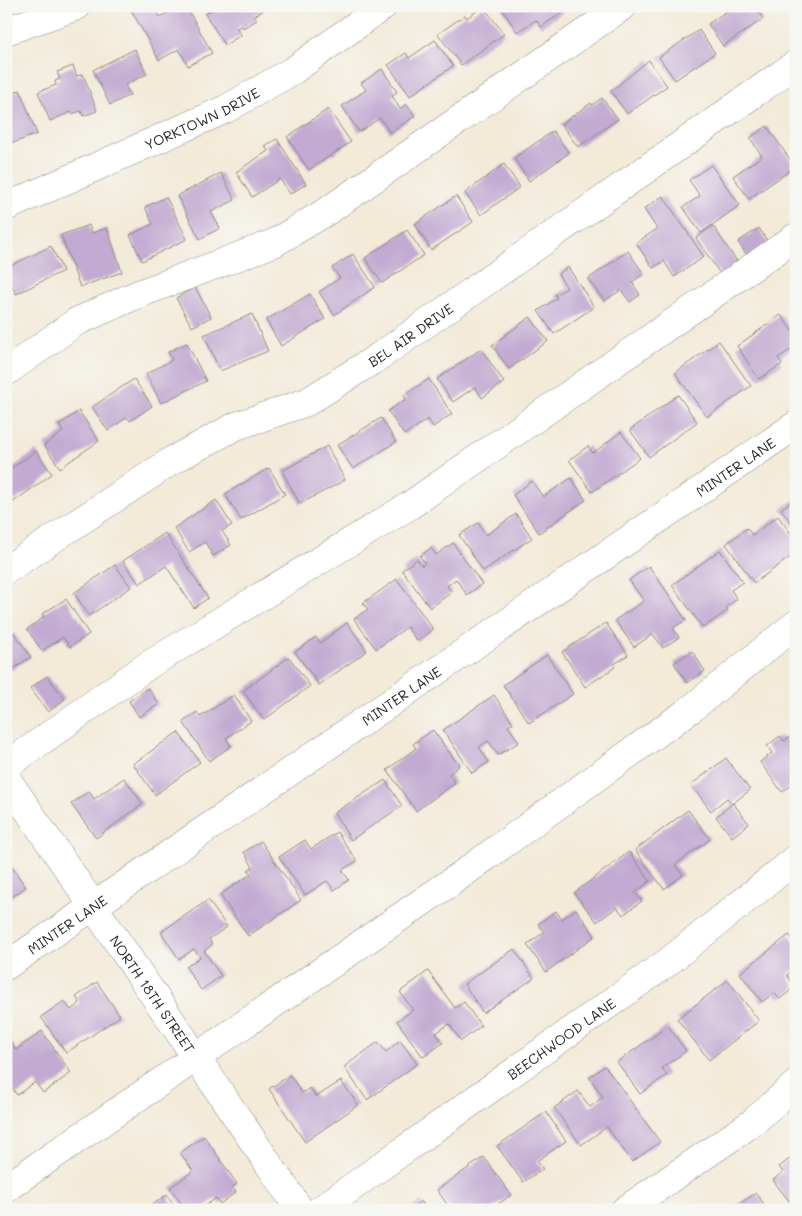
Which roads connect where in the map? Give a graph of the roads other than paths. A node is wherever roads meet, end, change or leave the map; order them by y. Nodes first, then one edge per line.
1 (77, 6) edge
2 (384, 6) edge
3 (623, 6) edge
4 (6, 31) edge
5 (796, 64) edge
6 (6, 207) edge
7 (796, 237) edge
8 (6, 372) edge
9 (796, 425) edge
10 (6, 570) edge
11 (796, 624) edge
12 (6, 766) edge
13 (6, 778) edge
14 (796, 859) edge
15 (94, 905) junction
16 (6, 966) edge
17 (196, 1056) junction
18 (796, 1084) edge
19 (6, 1188) edge
20 (300, 1210) edge
21 (320, 1210) edge
22 (624, 1210) edge

1 - 4 street
2 - 6 street, YORKTOWN DRIVE
3 - 8 street
5 - 10 street, BEL AIR DRIVE
7 - 12 street
9 - 15 street, MINTER LANE
11 - 17 street
13 - 15 street, NORTH 18TH STREET
14 - 21 street, BEECHWOOD LANE
15 - 16 street, MINTER LANE
15 - 17 street, NORTH 18TH STREET
17 - 19 street
17 - 20 street, NORTH 18TH STREET
18 - 22 street

